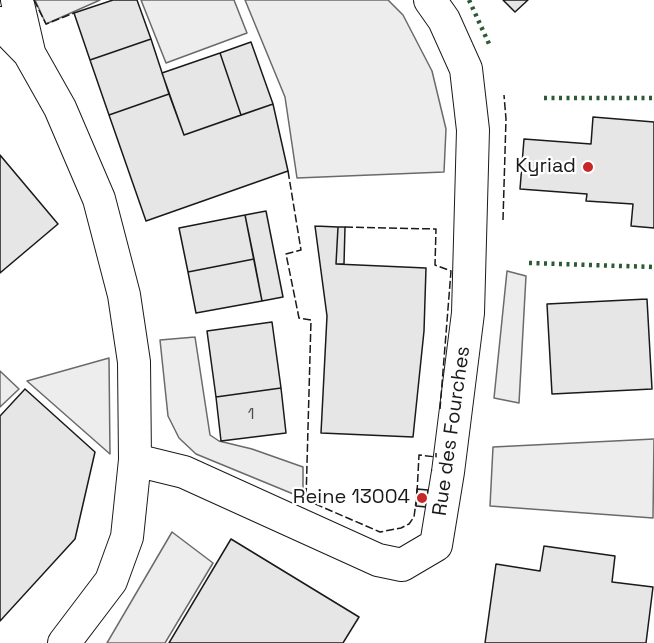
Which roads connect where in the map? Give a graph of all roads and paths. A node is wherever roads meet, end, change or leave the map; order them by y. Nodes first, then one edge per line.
1 (17, 0) edge
2 (430, 0) edge
3 (0, 24) edge
4 (29, 53) junction
5 (135, 460) junction
6 (63, 643) edge

1 - 4 street
2 - 5 street, Rue des Fourches
3 - 4 street
4 - 5 street
5 - 6 street

